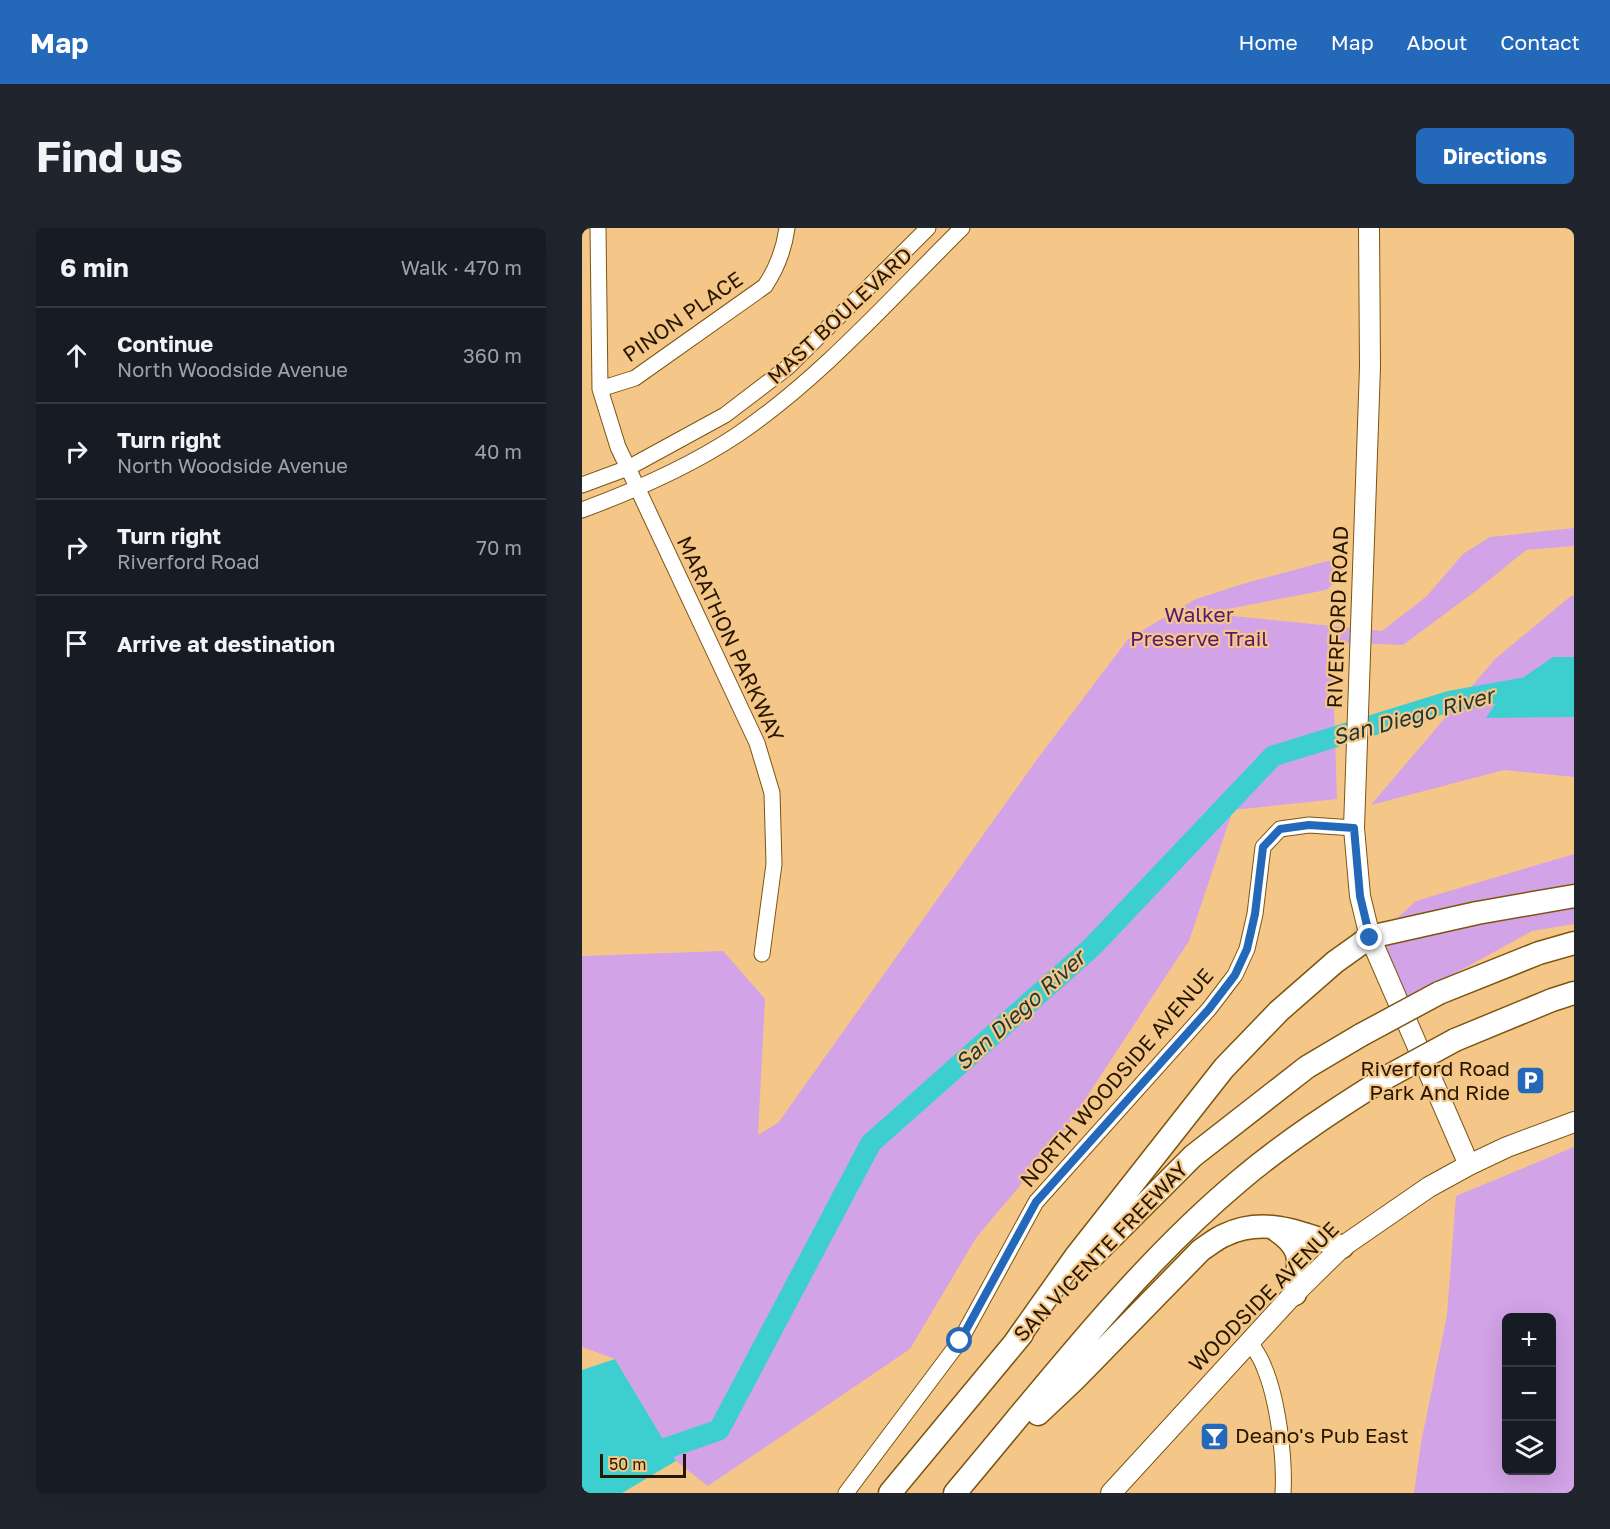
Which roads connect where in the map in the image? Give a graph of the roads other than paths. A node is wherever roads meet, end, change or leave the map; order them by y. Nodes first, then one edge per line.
1 (598, 228) edge
2 (787, 228) edge
3 (928, 228) edge
4 (962, 228) edge
5 (1368, 228) edge
6 (600, 389) junction
7 (628, 468) junction
8 (582, 485) edge
9 (637, 489) junction
10 (582, 510) edge
11 (1354, 828) junction
12 (1574, 896) edge
13 (1370, 938) junction
14 (1574, 943) edge
15 (762, 954) dead end
16 (1574, 993) edge
17 (1574, 1122) edge
18 (1469, 1165) junction
19 (1270, 1225) junction
20 (1342, 1246) junction
21 (1295, 1294) junction
22 (1250, 1342) junction
23 (1013, 1345) junction
24 (959, 1489) edge
25 (846, 1493) edge
26 (890, 1493) edge
27 (1111, 1493) edge
28 (1283, 1493) edge

1 - 6 street, MARATHON PARKWAY
2 - 6 street, PINON PLACE
3 - 7 street, MAST BOULEVARD
4 - 9 street, MAST BOULEVARD
5 - 11 main road, RIVERFORD ROAD
6 - 7 street, MARATHON PARKWAY
7 - 8 street, MAST BOULEVARD
7 - 9 street, MARATHON PARKWAY
9 - 10 street, MAST BOULEVARD
9 - 15 street, MARATHON PARKWAY
11 - 13 main road, RIVERFORD ROAD
11 - 25 street, NORTH WOODSIDE AVENUE
12 - 13 highway
13 - 18 main road, RIVERFORD ROAD
13 - 23 highway
14 - 23 highway, SAN VICENTE FREEWAY, bridge
16 - 24 highway, bridge
17 - 18 main road, WOODSIDE AVENUE
18 - 20 main road, WOODSIDE AVENUE
19 - 20 highway
19 - 21 highway
19 - 24 highway
20 - 21 main road, WOODSIDE AVENUE
21 - 22 main road, WOODSIDE AVENUE
22 - 27 main road, WOODSIDE AVENUE
22 - 28 street
23 - 26 highway, SAN VICENTE FREEWAY

